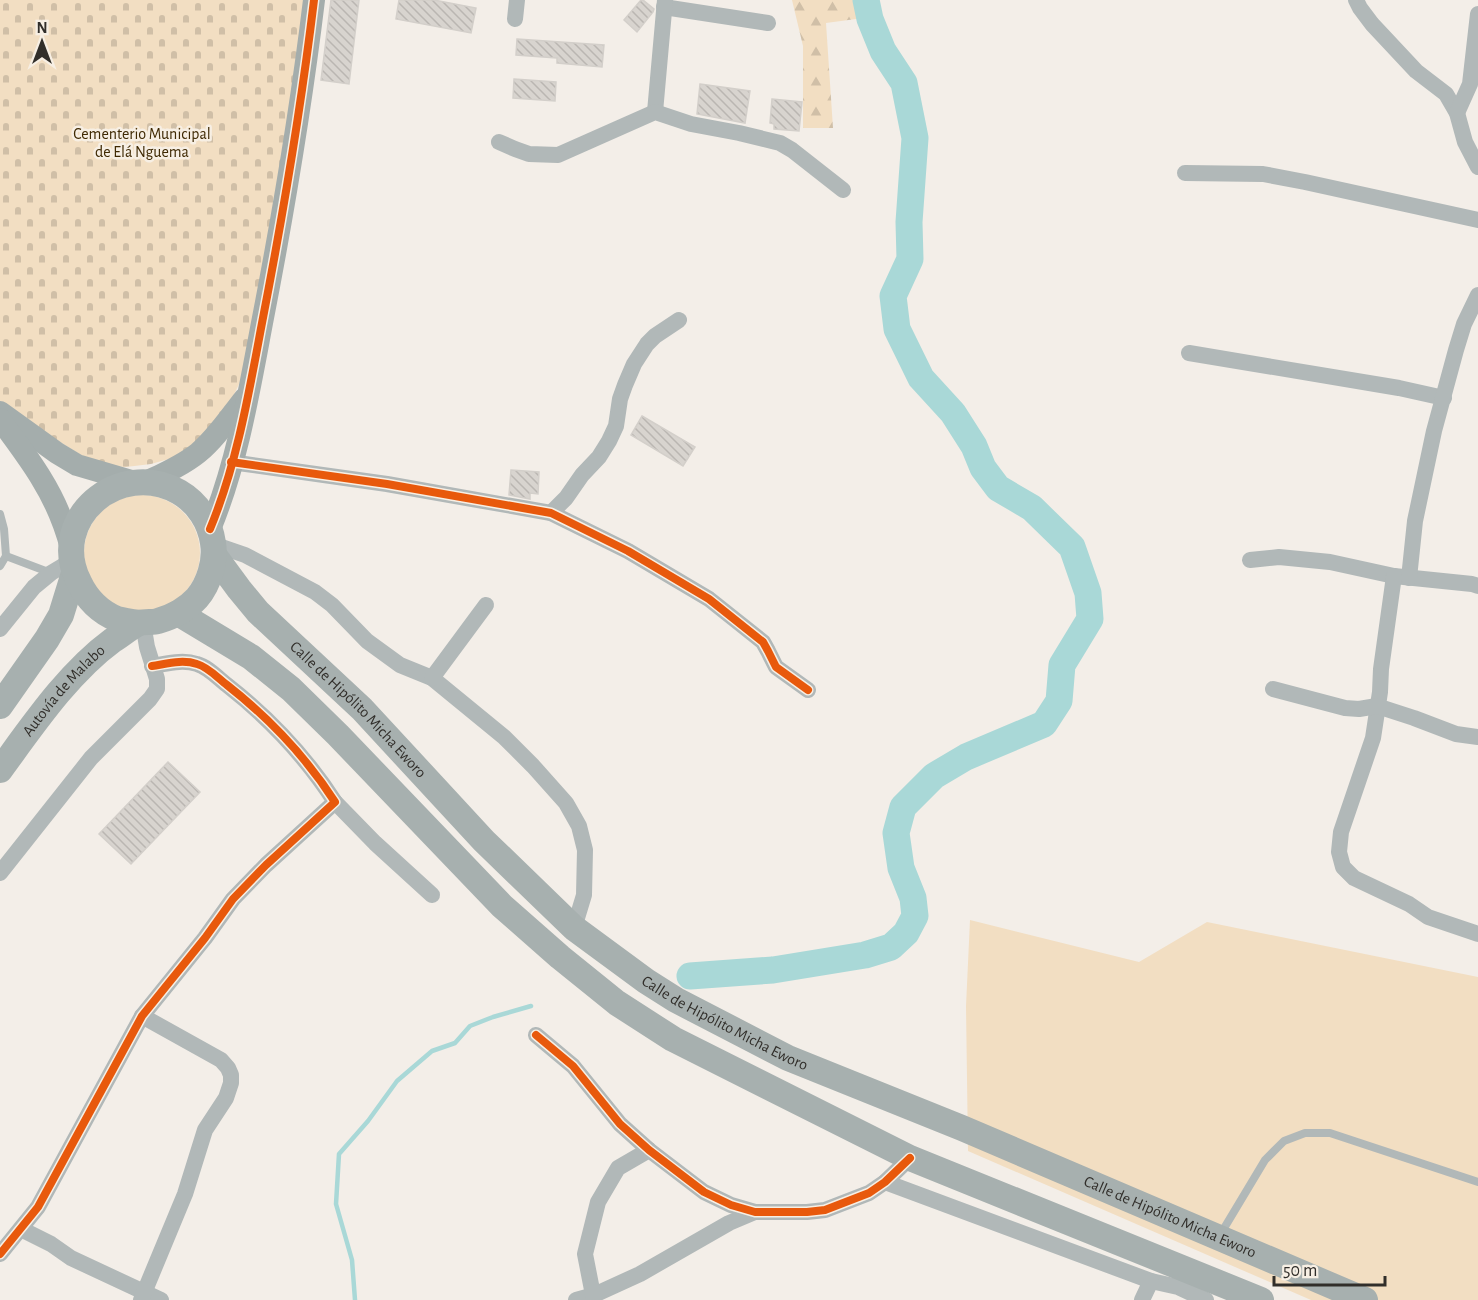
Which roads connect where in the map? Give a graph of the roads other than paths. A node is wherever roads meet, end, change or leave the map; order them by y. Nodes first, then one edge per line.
1 (314, 0) edge
2 (517, 0) edge
3 (1356, 0) edge
4 (665, 4) edge
5 (1478, 14) edge
6 (515, 20) dead end
7 (768, 23) dead end
8 (655, 112) junction
9 (1457, 113) junction
10 (499, 142) dead end
11 (1478, 167) edge
12 (1185, 174) dead end
13 (843, 190) dead end
14 (1478, 220) edge
15 (1478, 295) edge
16 (678, 320) dead end
17 (1189, 353) dead end
18 (248, 393) junction
19 (1443, 398) junction
20 (1, 421) edge
21 (231, 462) junction
22 (142, 482) junction
23 (551, 513) junction
24 (0, 514) edge
25 (212, 543) junction
26 (6, 556) junction
27 (1250, 560) dead end
28 (67, 564) junction
29 (0, 566) edge
30 (1401, 577) junction
31 (1478, 586) edge
32 (486, 604) dead end
33 (178, 613) junction
34 (143, 623) junction
35 (0, 629) edge
36 (152, 666) junction
37 (432, 678) junction
38 (1273, 689) dead end
39 (808, 690) dead end
40 (0, 706) edge
41 (1377, 706) junction
42 (1478, 737) edge
43 (0, 770) edge
44 (335, 802) junction
45 (0, 873) edge
46 (432, 895) dead end
47 (574, 928) junction
48 (1478, 934) edge
49 (141, 1016) junction
50 (536, 1035) dead end
51 (650, 1150) junction
52 (910, 1158) junction
53 (885, 1182) junction
54 (1478, 1182) edge
55 (755, 1212) junction
56 (21, 1229) junction
57 (1218, 1238) junction
58 (0, 1254) edge
59 (1151, 1281) junction
60 (142, 1296) edge
61 (594, 1298) edge
62 (161, 1300) edge
63 (576, 1300) edge
64 (1142, 1300) edge
65 (1206, 1300) edge
66 (1261, 1300) edge
67 (1365, 1300) edge

1 - 18 street
2 - 6 street
3 - 9 street
4 - 7 street
4 - 8 street
5 - 9 street
8 - 10 street
8 - 13 street
9 - 11 street
12 - 14 street
15 - 19 street
16 - 23 street
17 - 19 street
18 - 21 street
18 - 22 street
19 - 30 street
20 - 22 street
20 - 28 street
21 - 23 street
21 - 25 street
22 - 25 main road
22 - 28 main road
23 - 39 street
24 - 26 lane
25 - 33 main road
25 - 37 street
25 - 47 main road, Calle de Hipólito Micha Eworo
26 - 28 lane
26 - 29 lane
27 - 30 street
28 - 34 main road
28 - 35 street
28 - 40 main road
30 - 31 street
30 - 41 street
32 - 37 street
33 - 34 main road
33 - 52 main road, Calle de Hipólito Micha Eworo
34 - 36 street
34 - 43 main road, Autovía de Malabo
36 - 44 street
36 - 45 street
37 - 47 street
38 - 41 street
41 - 42 street
41 - 48 street
44 - 46 street
44 - 49 street
47 - 57 main road, Calle de Hipólito Micha Eworo
49 - 56 street
49 - 60 street
50 - 51 street
51 - 55 street
51 - 61 street
52 - 53 street
52 - 66 main road, Calle de Hipólito Micha Eworo
53 - 55 street
53 - 59 street
54 - 57 lane
55 - 61 street
56 - 58 street
56 - 60 street
57 - 67 main road, Calle de Hipólito Micha Eworo
59 - 64 street
59 - 65 street
60 - 62 street
61 - 63 street

